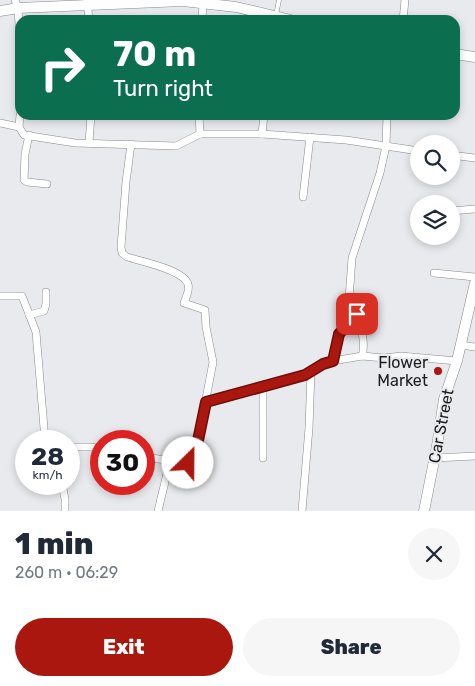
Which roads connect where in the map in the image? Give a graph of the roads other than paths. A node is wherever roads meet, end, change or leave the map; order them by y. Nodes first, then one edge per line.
1 (182, 0) edge
2 (279, 0) edge
3 (405, 0) edge
4 (88, 3) edge
5 (16, 4) edge
6 (203, 4) junction
7 (0, 11) edge
8 (202, 15) edge
9 (267, 15) edge
10 (275, 15) edge
11 (404, 15) edge
12 (460, 55) edge
13 (475, 57) edge
14 (20, 120) edge
15 (91, 120) edge
16 (199, 120) edge
17 (263, 120) edge
18 (387, 120) edge
19 (0, 123) edge
20 (19, 127) junction
21 (200, 134) junction
22 (262, 134) junction
23 (28, 135) junction
24 (310, 137) junction
25 (89, 144) junction
26 (131, 144) junction
27 (386, 146) junction
28 (410, 150) edge
29 (460, 156) edge
30 (475, 158) edge
31 (47, 184) dead end
32 (303, 197) dead end
33 (475, 209) edge
34 (460, 210) edge
35 (434, 272) dead end
36 (475, 277) edge
37 (475, 283) edge
38 (46, 292) dead end
39 (0, 296) edge
40 (357, 314) junction
41 (29, 315) junction
42 (460, 345) junction
43 (475, 347) edge
44 (362, 356) junction
45 (333, 361) junction
46 (457, 361) junction
47 (309, 375) junction
48 (262, 387) junction
49 (205, 404) junction
50 (44, 430) edge
51 (475, 456) edge
52 (263, 458) dead end
53 (435, 458) junction
54 (155, 459) edge
55 (170, 461) junction
56 (65, 495) edge
57 (65, 511) edge
58 (158, 511) edge
59 (302, 511) edge
60 (424, 511) edge

1 - 4 street
1 - 6 street
2 - 10 lane
3 - 11 street
4 - 5 street
5 - 7 street
6 - 8 street
6 - 9 street
12 - 13 street
14 - 20 street
15 - 25 street
16 - 21 street
17 - 22 street
18 - 27 street
19 - 20 street
20 - 23 street
21 - 22 street
21 - 26 street
22 - 24 street
23 - 25 street
23 - 31 street
24 - 27 street
24 - 32 street
25 - 26 street
26 - 49 street
27 - 28 street
27 - 40 street
29 - 30 street
33 - 34 street
35 - 36 street
37 - 42 street, Car Street
38 - 41 street
39 - 41 street
40 - 44 street
40 - 45 street
41 - 50 street
42 - 43 street
42 - 46 street, Car Street
44 - 45 street
44 - 46 street
45 - 47 street
46 - 53 street, Car Street
47 - 48 street
47 - 59 street
48 - 49 street
48 - 52 street
49 - 55 street
51 - 53 street
53 - 60 street, Car Street
54 - 55 street
55 - 58 street
56 - 57 street

